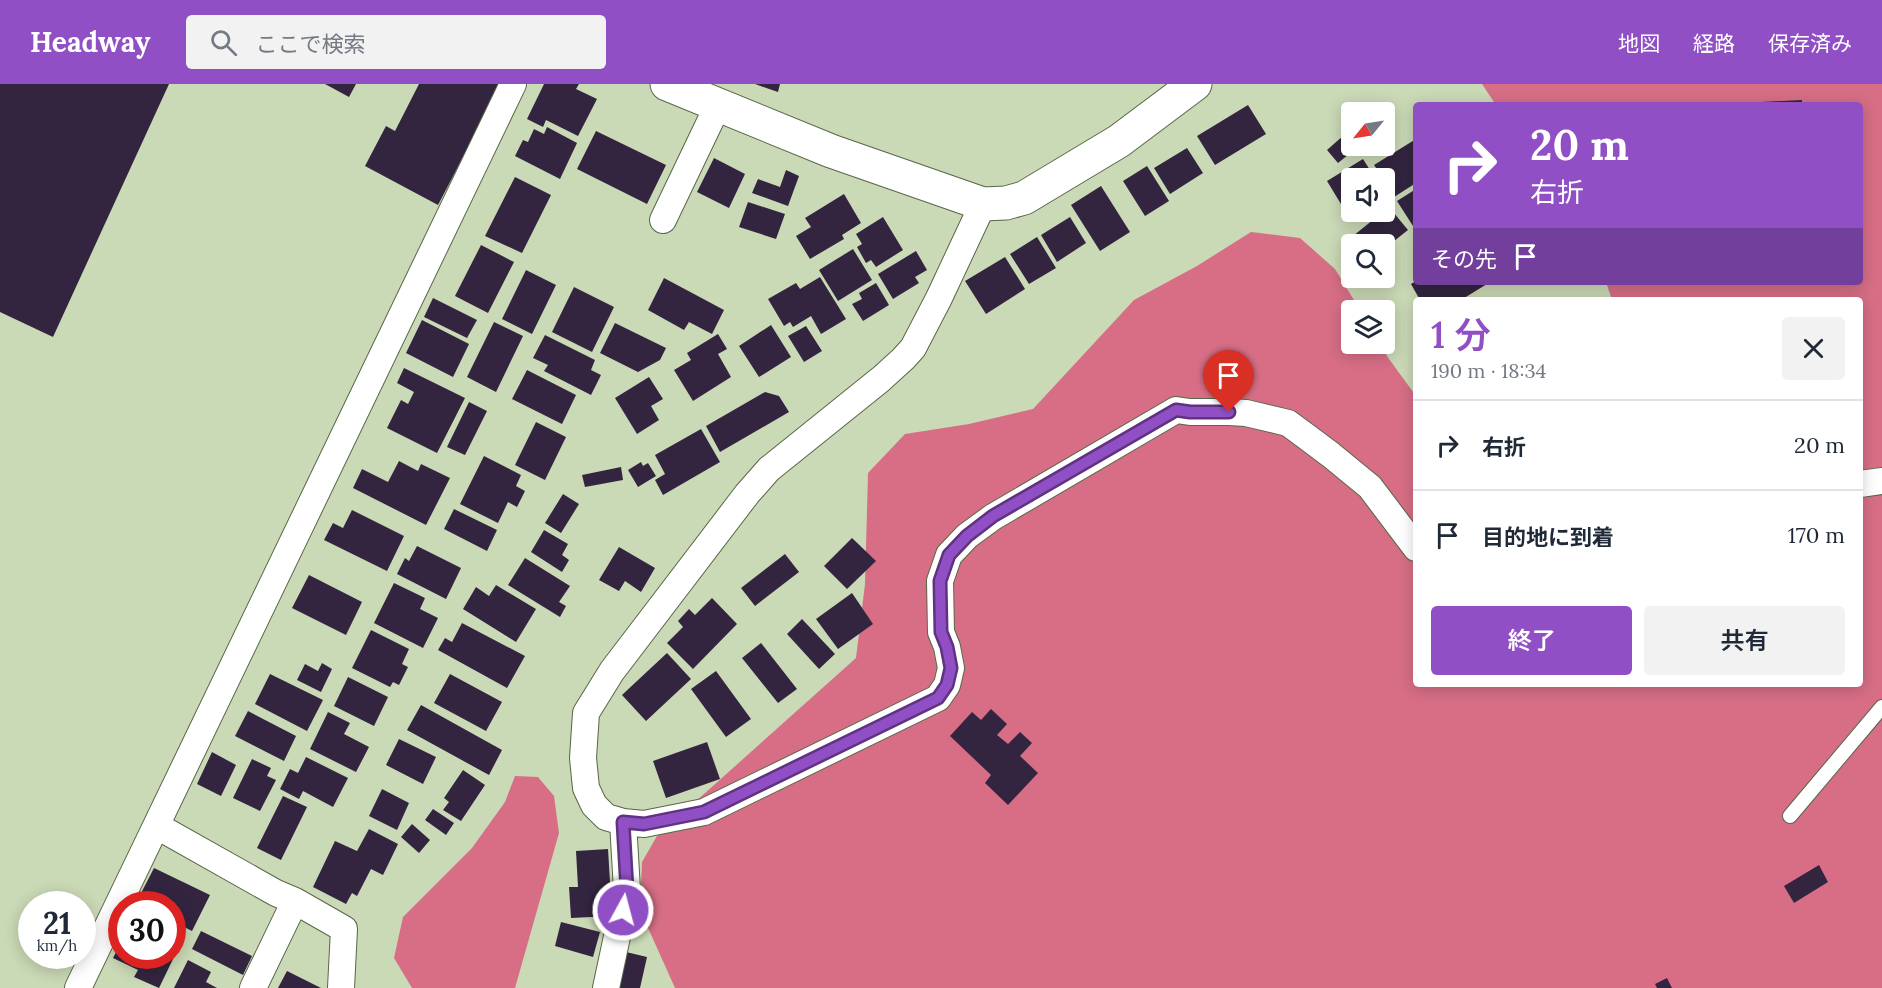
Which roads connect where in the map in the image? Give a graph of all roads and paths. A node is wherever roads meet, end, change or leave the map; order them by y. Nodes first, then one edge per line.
1 (513, 84) edge
2 (667, 84) edge
3 (1195, 84) edge
4 (718, 105) junction
5 (983, 204) junction
6 (663, 220) dead end
7 (1882, 481) edge
8 (1863, 484) edge
9 (1413, 544) edge
10 (1882, 707) edge
11 (1790, 816) dead end
12 (623, 822) junction
13 (157, 826) junction
14 (294, 901) junction
15 (78, 988) edge
16 (253, 988) edge
17 (342, 988) edge
18 (606, 988) edge

1 - 13 street
2 - 4 street
3 - 5 street
4 - 5 street
4 - 6 street
5 - 12 street
7 - 8 street
9 - 12 street
10 - 11 lane
12 - 18 street
13 - 14 street
13 - 15 street
14 - 16 street
14 - 17 street

